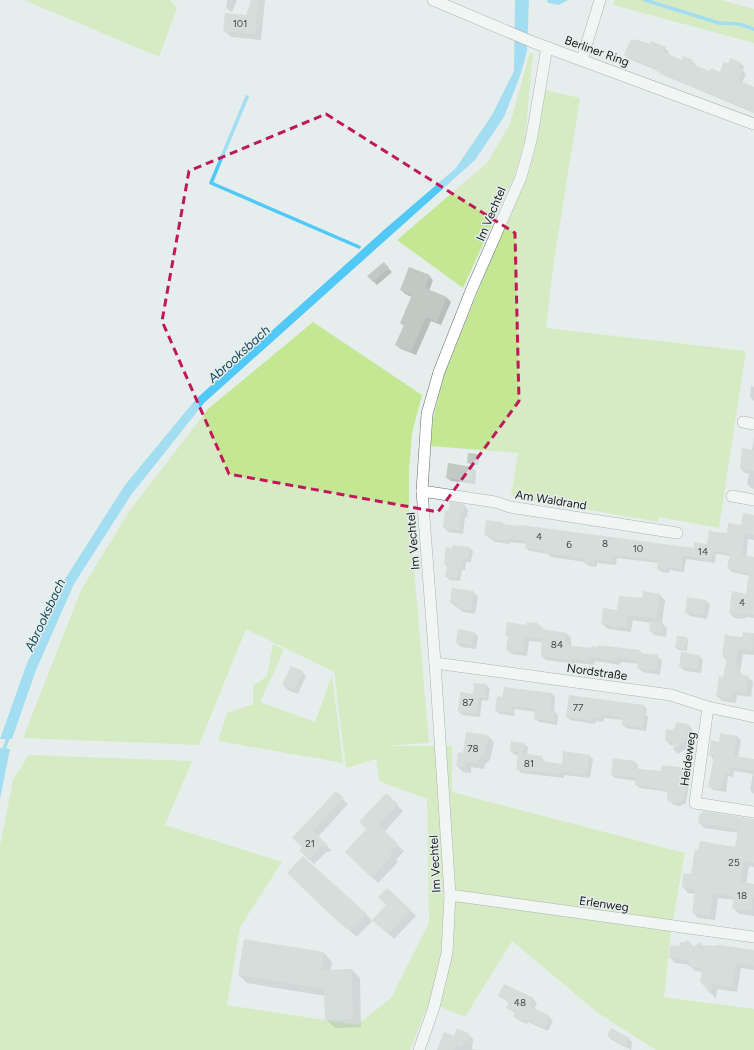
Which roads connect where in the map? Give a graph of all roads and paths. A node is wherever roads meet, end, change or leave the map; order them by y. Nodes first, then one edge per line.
1 (433, 0) edge
2 (600, 0) edge
3 (548, 47) junction
4 (582, 59) junction
5 (754, 124) edge
6 (422, 490) junction
7 (732, 496) dead end
8 (754, 500) edge
9 (676, 533) dead end
10 (435, 663) junction
11 (708, 707) junction
12 (754, 717) edge
13 (754, 812) edge
14 (450, 895) junction
15 (754, 937) edge
16 (419, 1050) edge

1 - 3 street, Berliner Ring
2 - 4 street
3 - 4 street, Berliner Ring
3 - 6 street, Im Vechtel
4 - 5 street, Berliner Ring
6 - 9 street, Am Waldrand
6 - 10 street, Im Vechtel
7 - 8 street
10 - 11 street, Nordstraße
10 - 14 street, Im Vechtel
11 - 12 street, Nordstraße
11 - 13 street, Heideweg
14 - 15 street, Erlenweg
14 - 16 street, Im Vechtel

